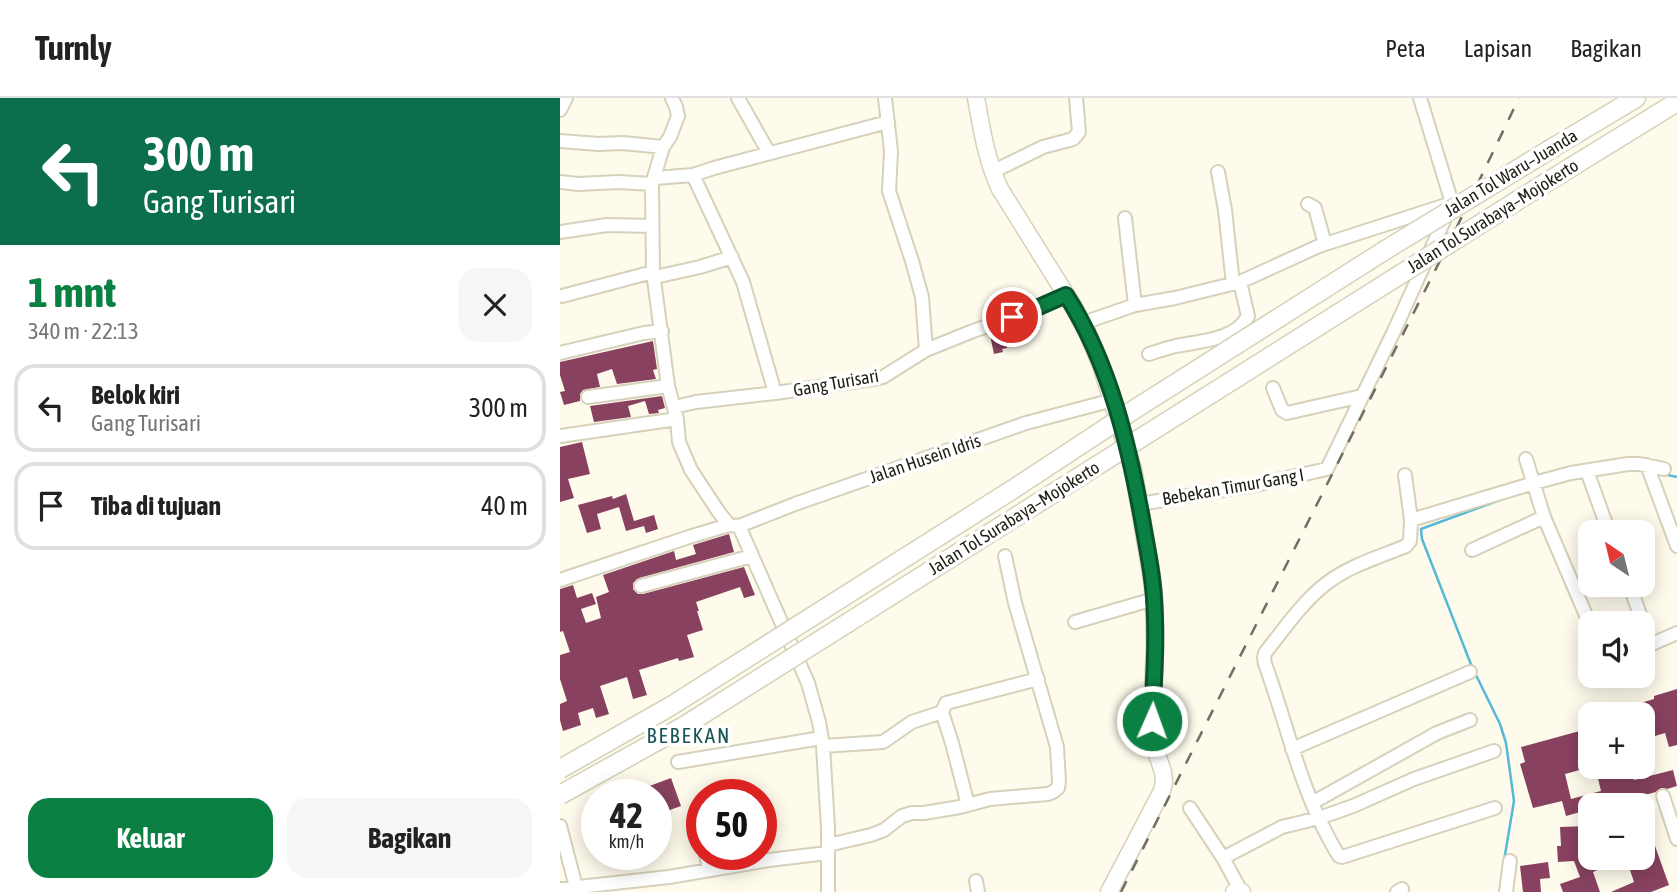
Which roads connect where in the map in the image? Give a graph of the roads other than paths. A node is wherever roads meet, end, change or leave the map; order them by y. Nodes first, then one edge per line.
1 (566, 98) edge
2 (673, 98) edge
3 (885, 98) edge
4 (975, 98) edge
5 (1076, 98) edge
6 (1420, 98) edge
7 (1612, 98) edge
8 (1636, 98) edge
9 (744, 99) edge
10 (1671, 106) edge
11 (560, 110) edge
12 (888, 122) junction
13 (560, 141) edge
14 (1555, 141) junction
15 (663, 147) junction
16 (769, 153) junction
17 (992, 172) junction
18 (1218, 172) dead end
19 (693, 175) junction
20 (653, 181) junction
21 (560, 182) edge
22 (1452, 203) junction
23 (1308, 204) dead end
24 (1125, 218) dead end
25 (652, 226) junction
26 (560, 232) edge
27 (1325, 244) junction
28 (1387, 249) joint
29 (732, 257) junction
30 (654, 274) junction
31 (1237, 283) junction
32 (1066, 295) junction
33 (562, 296) edge
34 (1135, 305) junction
35 (1083, 323) junction
36 (662, 331) junction
37 (926, 350) junction
38 (560, 353) edge
39 (1149, 354) dead end
40 (668, 386) junction
41 (1273, 388) dead end
42 (775, 393) junction
43 (1362, 396) junction
44 (588, 397) dead end
45 (1113, 400) junction
46 (675, 413) junction
47 (560, 436) edge
48 (1526, 459) dead end
49 (1664, 468) dead end
50 (1648, 469) junction
51 (1588, 473) junction
52 (1405, 475) dead end
53 (1535, 487) junction
54 (1140, 503) junction
55 (1544, 517) junction
56 (1411, 520) junction
57 (1605, 520) edge
58 (734, 526) junction
59 (1677, 546) edge
60 (1472, 550) dead end
61 (752, 556) junction
62 (1005, 556) dead end
63 (560, 580) edge
64 (641, 586) dead end
65 (1154, 599) junction
66 (1584, 611) edge
67 (1075, 622) dead end
68 (1677, 633) edge
69 (1655, 643) edge
70 (1470, 672) dead end
71 (1038, 679) junction
72 (942, 712) junction
73 (1470, 720) dead end
74 (822, 742) junction
75 (1292, 749) junction
76 (1494, 751) dead end
77 (678, 762) dead end
78 (560, 769) edge
79 (560, 795) edge
80 (1663, 796) dead end
81 (1312, 803) junction
82 (968, 805) junction
83 (1190, 808) dead end
84 (1495, 808) dead end
85 (1319, 818) junction
86 (560, 826) edge
87 (1677, 839) edge
88 (827, 849) junction
89 (777, 858) edge
90 (1223, 858) junction
91 (1510, 861) dead end
92 (709, 870) edge
93 (576, 887) junction
94 (617, 888) edge
95 (560, 889) edge
96 (828, 892) edge
97 (1109, 892) edge
98 (1234, 892) edge
99 (1241, 892) edge
100 (1506, 892) edge

1 - 11 street
2 - 15 street
3 - 12 street
4 - 17 main road
5 - 17 street
6 - 22 street
7 - 14 highway
8 - 14 highway, Jalan Tol Waru–Juanda
9 - 16 street
10 - 79 highway, Jalan Tol Surabaya–Mojokerto, bridge
12 - 16 street
12 - 37 street
13 - 15 street
14 - 28 highway, Jalan Tol Waru–Juanda, bridge
15 - 20 street
16 - 19 street
17 - 32 main road
18 - 31 street
19 - 20 street
19 - 29 street
20 - 21 street
20 - 25 street
22 - 27 street
22 - 43 street
23 - 27 street
24 - 34 street
25 - 26 street
25 - 30 street
27 - 31 street
28 - 78 highway, Jalan Tol Surabaya–Mojokerto, bridge
29 - 30 street
29 - 42 street
30 - 33 street
30 - 36 street
31 - 34 street
31 - 39 street
32 - 35 main road
32 - 37 street, Gang Turisari
34 - 35 street
35 - 45 main road
36 - 38 street
36 - 40 street
37 - 42 street, Gang Turisari
40 - 44 street
40 - 46 street
41 - 43 street
42 - 46 street, Gang Turisari
43 - 54 street, Bebekan Timur Gang I
45 - 54 main road
45 - 58 street, Jalan Husein Idris
46 - 47 street, Gang Turisari
46 - 58 street
48 - 53 street
49 - 50 street
50 - 51 street
50 - 59 street
51 - 53 street
51 - 57 street
52 - 56 street
53 - 55 street
53 - 56 street
54 - 65 main road
55 - 60 street
55 - 66 street
56 - 75 street
58 - 61 street
58 - 63 street, Jalan Husein Idris
61 - 64 street
61 - 74 street
62 - 71 street
65 - 67 street
65 - 97 main road
68 - 69 street
70 - 75 street
71 - 72 street
71 - 82 street
72 - 74 street
72 - 82 street
73 - 81 street
74 - 77 street
74 - 88 street
75 - 81 street
76 - 85 street
80 - 87 street
81 - 85 street
82 - 88 street
83 - 90 street
84 - 85 street
85 - 90 street
86 - 93 street
88 - 89 street
88 - 96 street
90 - 99 street
91 - 100 street
92 - 94 street
93 - 94 street
93 - 95 street
98 - 99 main road

